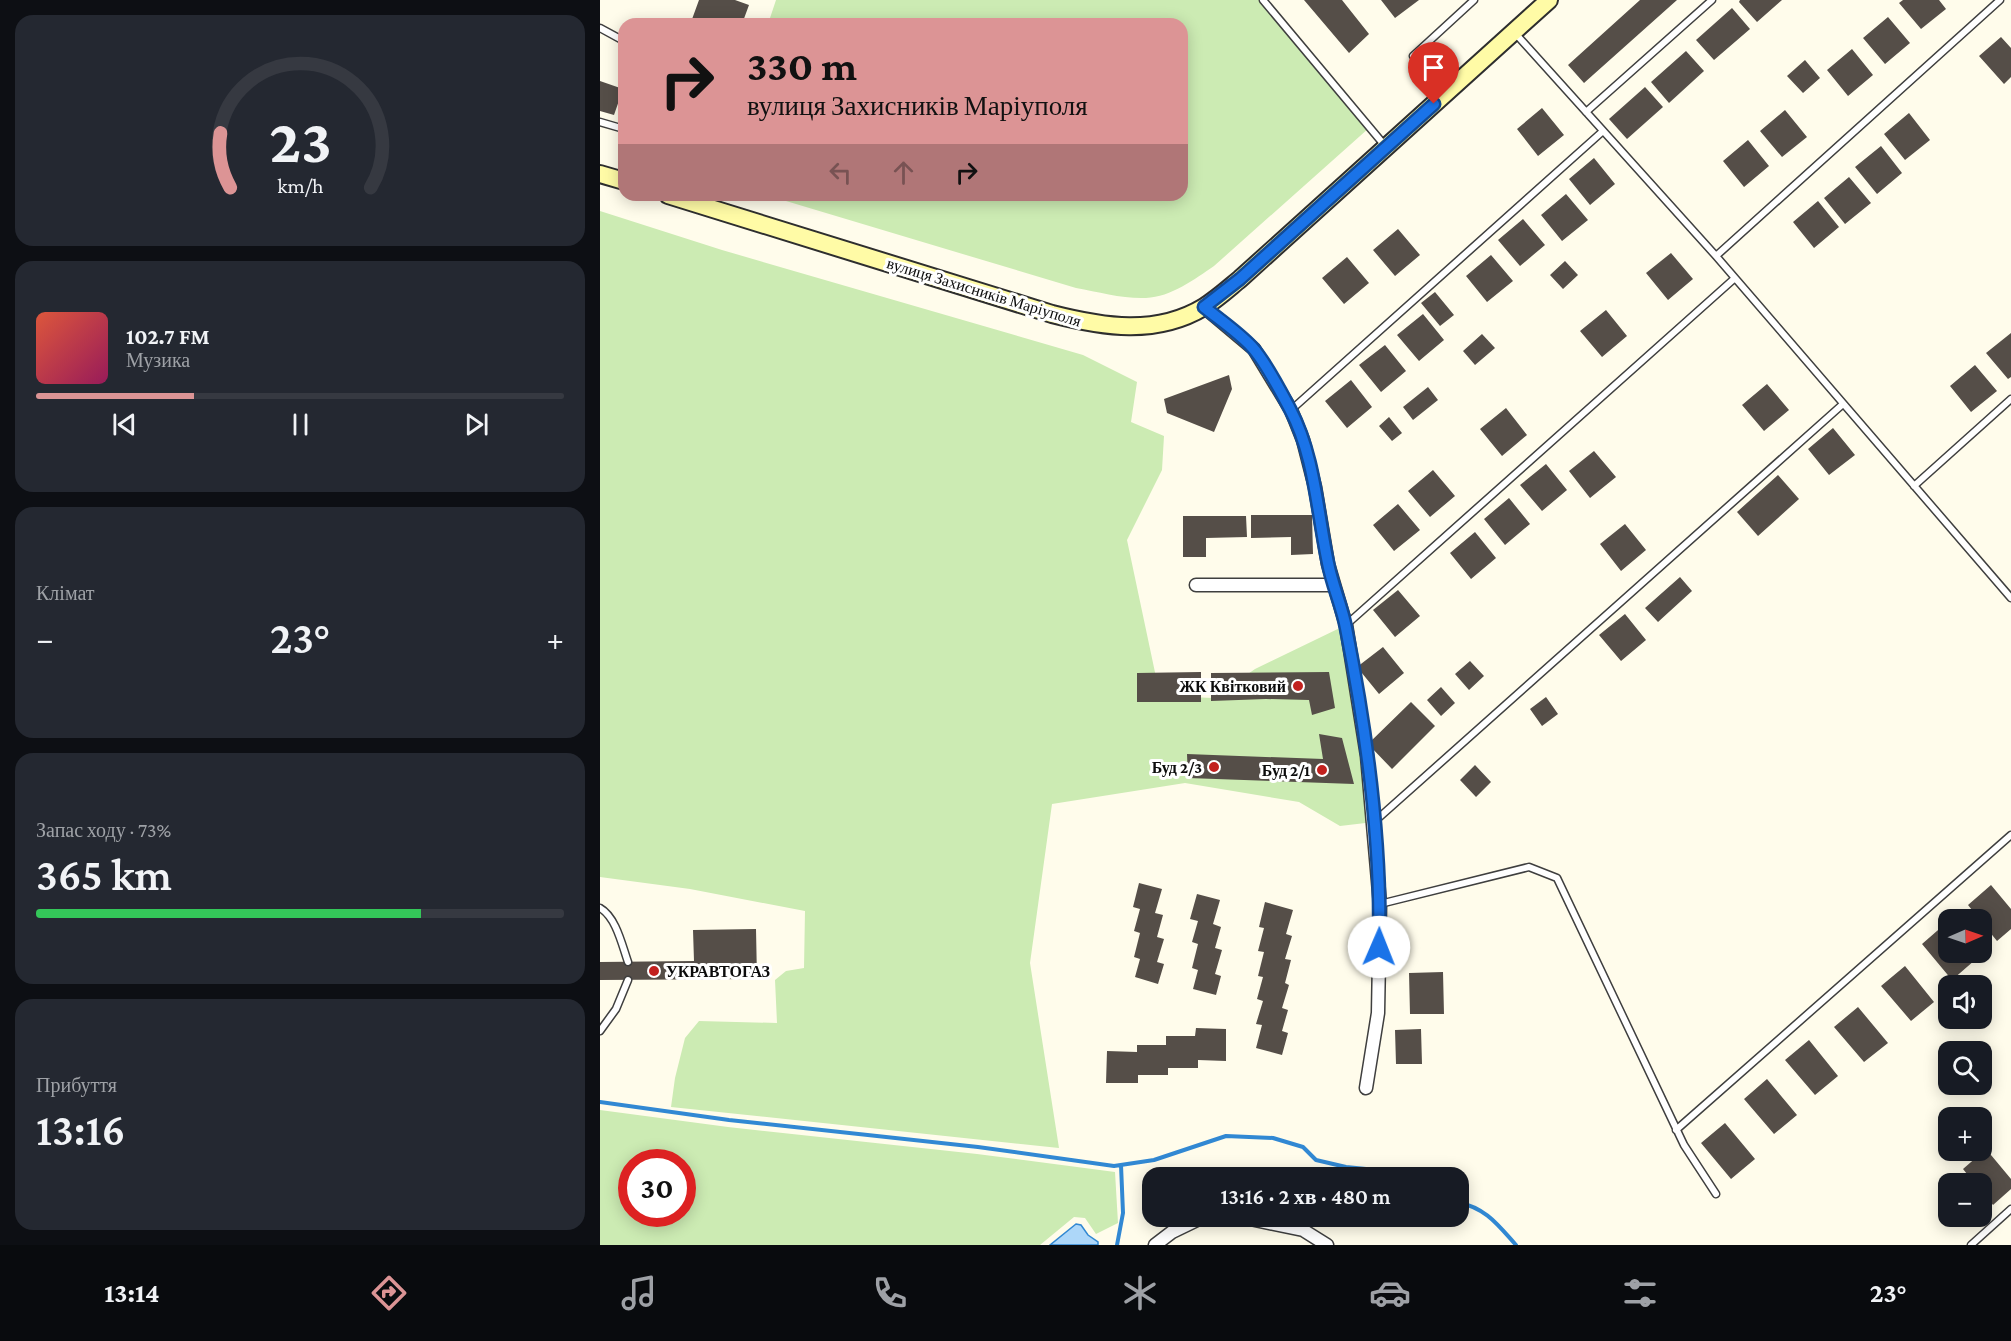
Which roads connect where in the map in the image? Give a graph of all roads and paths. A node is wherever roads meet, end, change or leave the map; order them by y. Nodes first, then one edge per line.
1 (1263, 0) edge
2 (1474, 0) edge
3 (1549, 0) edge
4 (1712, 0) edge
5 (2000, 0) edge
6 (600, 28) edge
7 (1513, 32) junction
8 (618, 38) edge
9 (1413, 56) dead end
10 (1586, 112) junction
11 (600, 122) edge
12 (618, 127) edge
13 (1603, 132) junction
14 (1386, 147) junction
15 (600, 174) edge
16 (618, 180) edge
17 (687, 201) edge
18 (1716, 256) junction
19 (1735, 278) junction
20 (1204, 307) junction
21 (2011, 399) edge
22 (1843, 404) junction
23 (1291, 410) junction
24 (1914, 486) junction
25 (1196, 585) dead end
26 (1334, 585) junction
27 (2011, 598) edge
28 (1346, 625) junction
29 (1374, 822) junction
30 (2011, 834) edge
31 (1380, 904) junction
32 (600, 908) edge
33 (628, 962) dead end
34 (628, 980) dead end
35 (600, 1031) edge
36 (1366, 1088) dead end
37 (1676, 1130) junction
38 (1716, 1194) dead end
39 (2011, 1209) edge
40 (1182, 1227) edge
41 (1289, 1227) edge
42 (1155, 1245) edge
43 (1327, 1245) edge
44 (1971, 1245) edge

1 - 14 lane
2 - 9 lane
3 - 7 main road, вулиця Захисників Маріуполя
4 - 10 lane
5 - 18 lane
6 - 8 lane
7 - 10 lane
7 - 14 main road, вулиця Захисників Маріуполя
10 - 13 lane
11 - 12 lane
13 - 18 lane
13 - 23 lane
14 - 20 main road, вулиця Захисників Маріуполя
15 - 16 main road
17 - 20 main road, вулиця Захисників Маріуполя
18 - 19 lane
19 - 22 lane
19 - 28 lane
20 - 23 street
21 - 24 lane
22 - 24 lane
22 - 29 lane
23 - 26 street
24 - 27 lane
25 - 26 street
26 - 28 street
28 - 29 street
29 - 31 street
30 - 37 lane
31 - 36 street
31 - 37 lane
32 - 33 lane
34 - 35 lane
37 - 38 lane
39 - 44 lane
40 - 42 street
41 - 43 street

